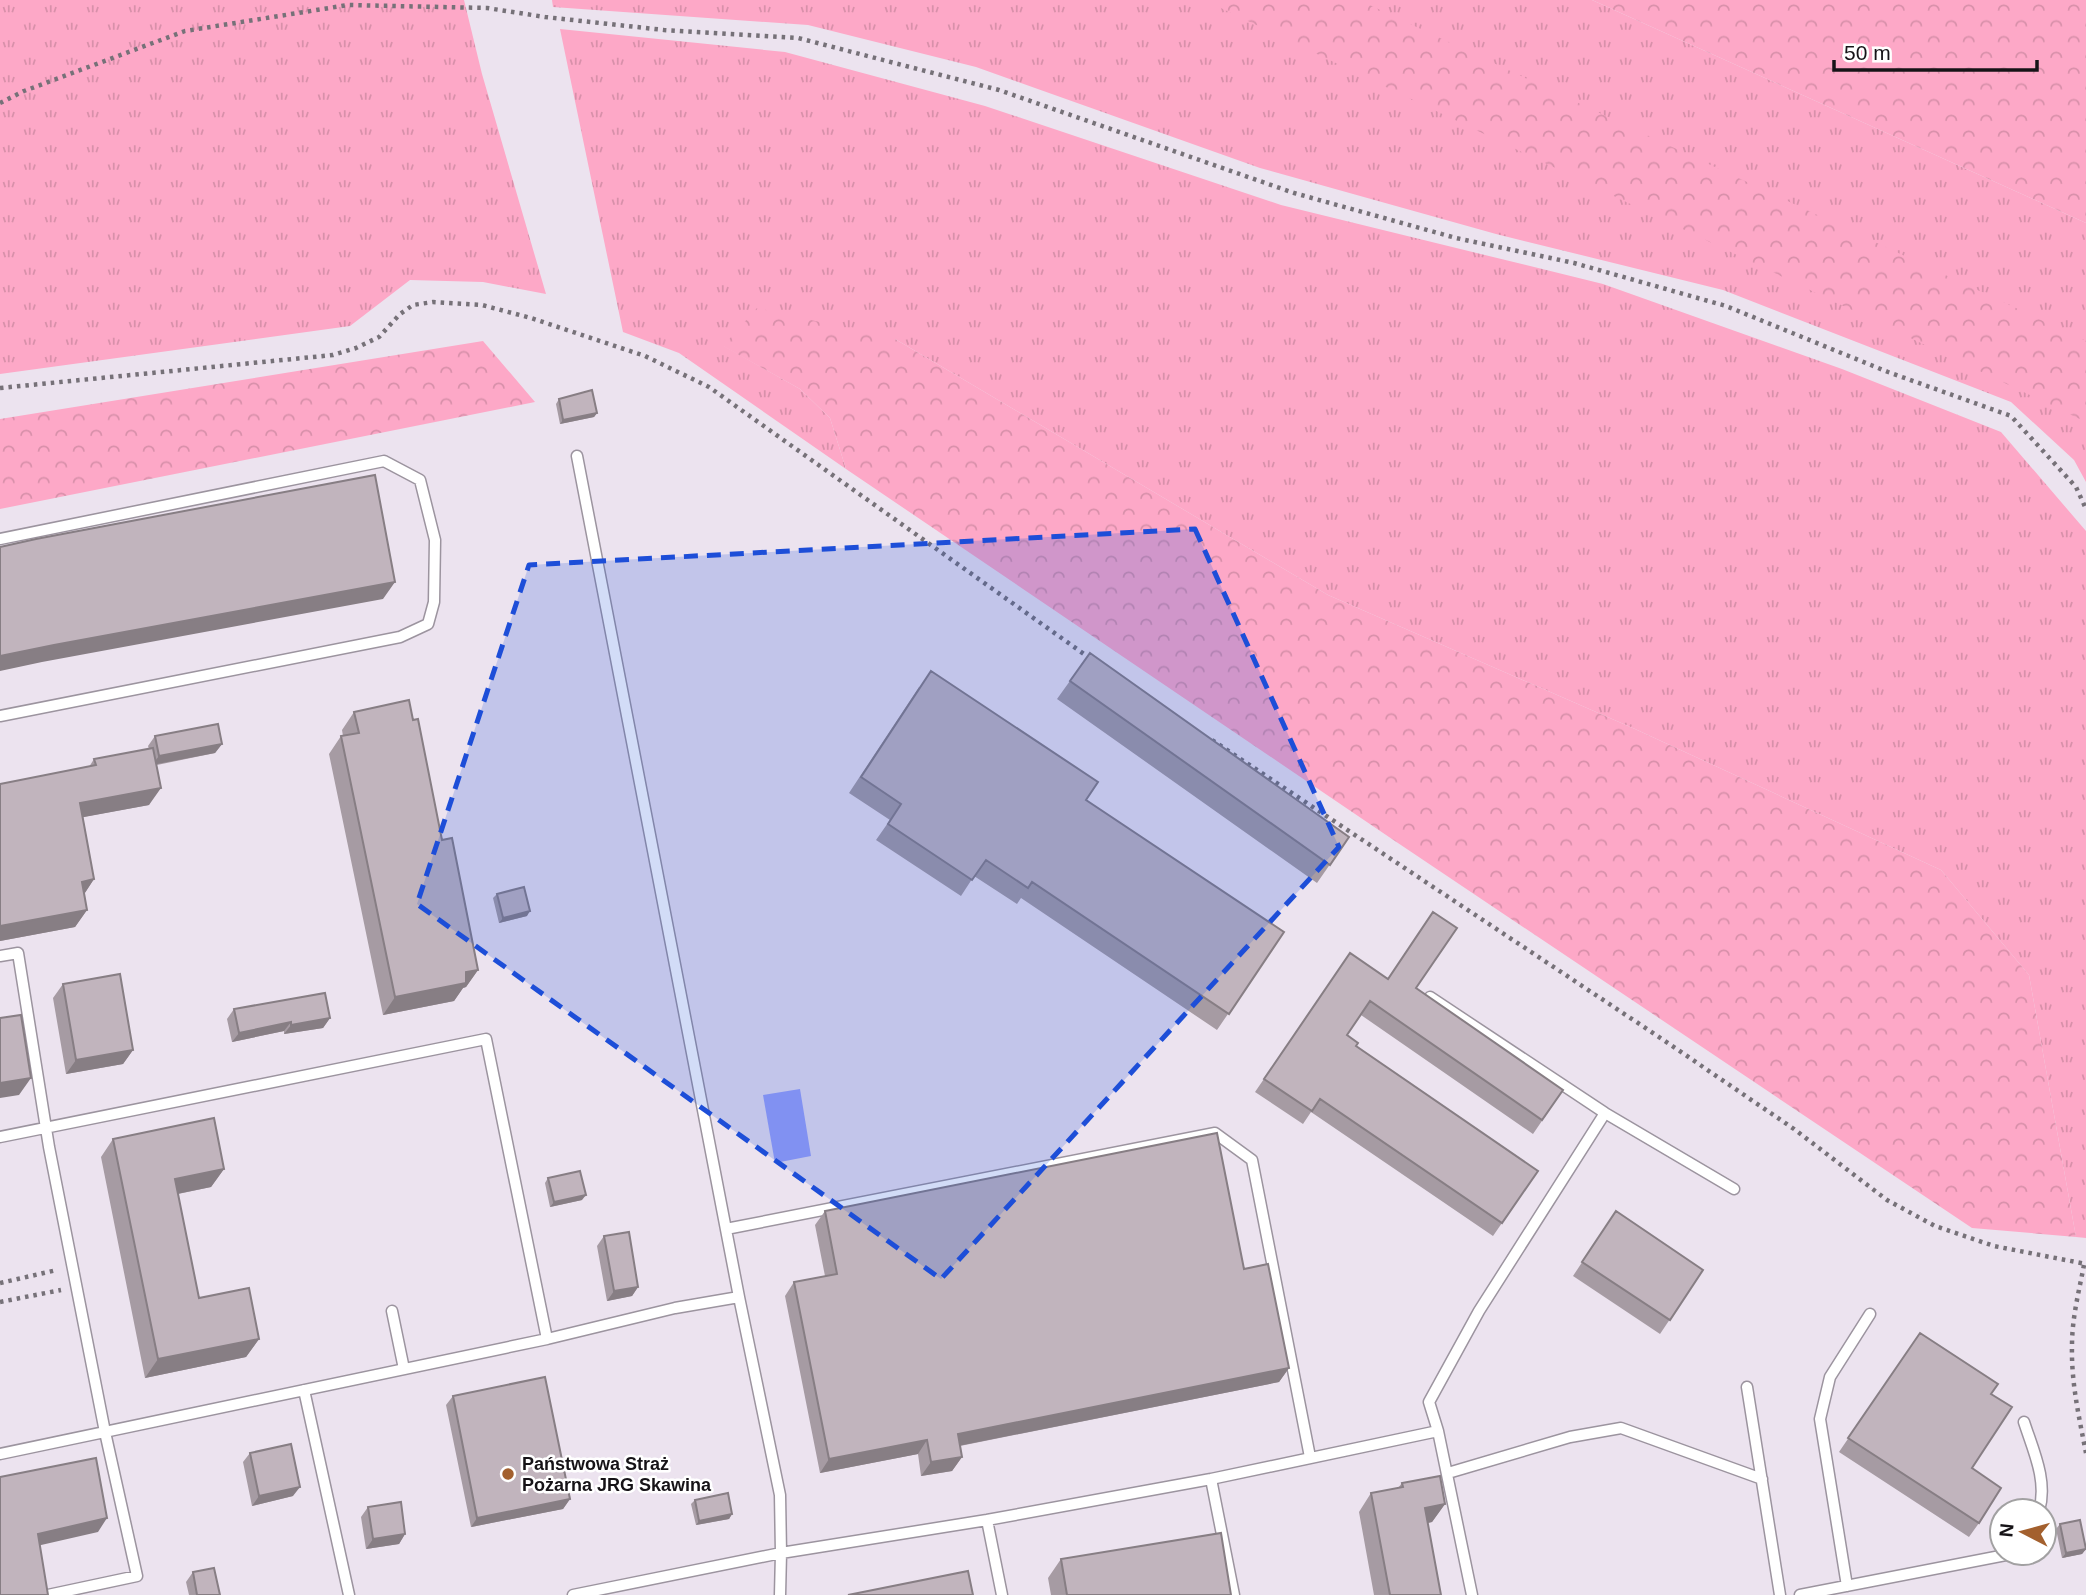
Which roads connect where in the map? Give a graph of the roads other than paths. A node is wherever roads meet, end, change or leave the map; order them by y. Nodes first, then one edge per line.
1 (577, 456) dead end
2 (0, 539) edge
3 (0, 716) edge
4 (0, 956) edge
5 (1430, 997) edge
6 (1605, 1113) junction
7 (46, 1128) junction
8 (0, 1137) edge
9 (1734, 1189) dead end
10 (726, 1230) junction
11 (739, 1297) junction
12 (392, 1311) dead end
13 (1870, 1314) dead end
14 (547, 1339) junction
15 (404, 1369) junction
16 (1747, 1387) dead end
17 (304, 1390) junction
18 (2024, 1422) dead end
19 (1438, 1431) junction
20 (105, 1432) junction
21 (0, 1454) edge
22 (1310, 1457) junction
23 (1448, 1473) junction
24 (1211, 1479) junction
25 (1762, 1479) junction
26 (2043, 1497) edge
27 (988, 1520) junction
28 (781, 1553) junction
29 (1988, 1558) edge
30 (1847, 1586) junction
31 (48, 1595) edge
32 (349, 1595) edge
33 (573, 1595) edge
34 (780, 1595) edge
35 (1002, 1595) edge
36 (1234, 1595) edge
37 (1472, 1595) edge
38 (1780, 1595) edge
39 (1800, 1595) edge

1 - 10 lane
2 - 3 lane
4 - 7 lane
5 - 6 lane
6 - 9 lane
6 - 19 lane
7 - 8 lane
7 - 14 lane
7 - 20 lane
10 - 11 lane
10 - 22 lane
11 - 14 lane
11 - 28 lane
12 - 15 lane
13 - 30 lane
14 - 15 lane
15 - 17 lane
16 - 25 lane
17 - 20 lane
17 - 32 lane
18 - 26 lane
19 - 22 lane
19 - 23 lane
20 - 21 lane
20 - 31 lane
22 - 24 lane
23 - 25 lane
23 - 37 lane
24 - 27 lane
24 - 36 lane
25 - 38 lane
27 - 28 lane
27 - 35 lane
28 - 33 lane
28 - 34 lane
29 - 30 lane
30 - 39 lane

